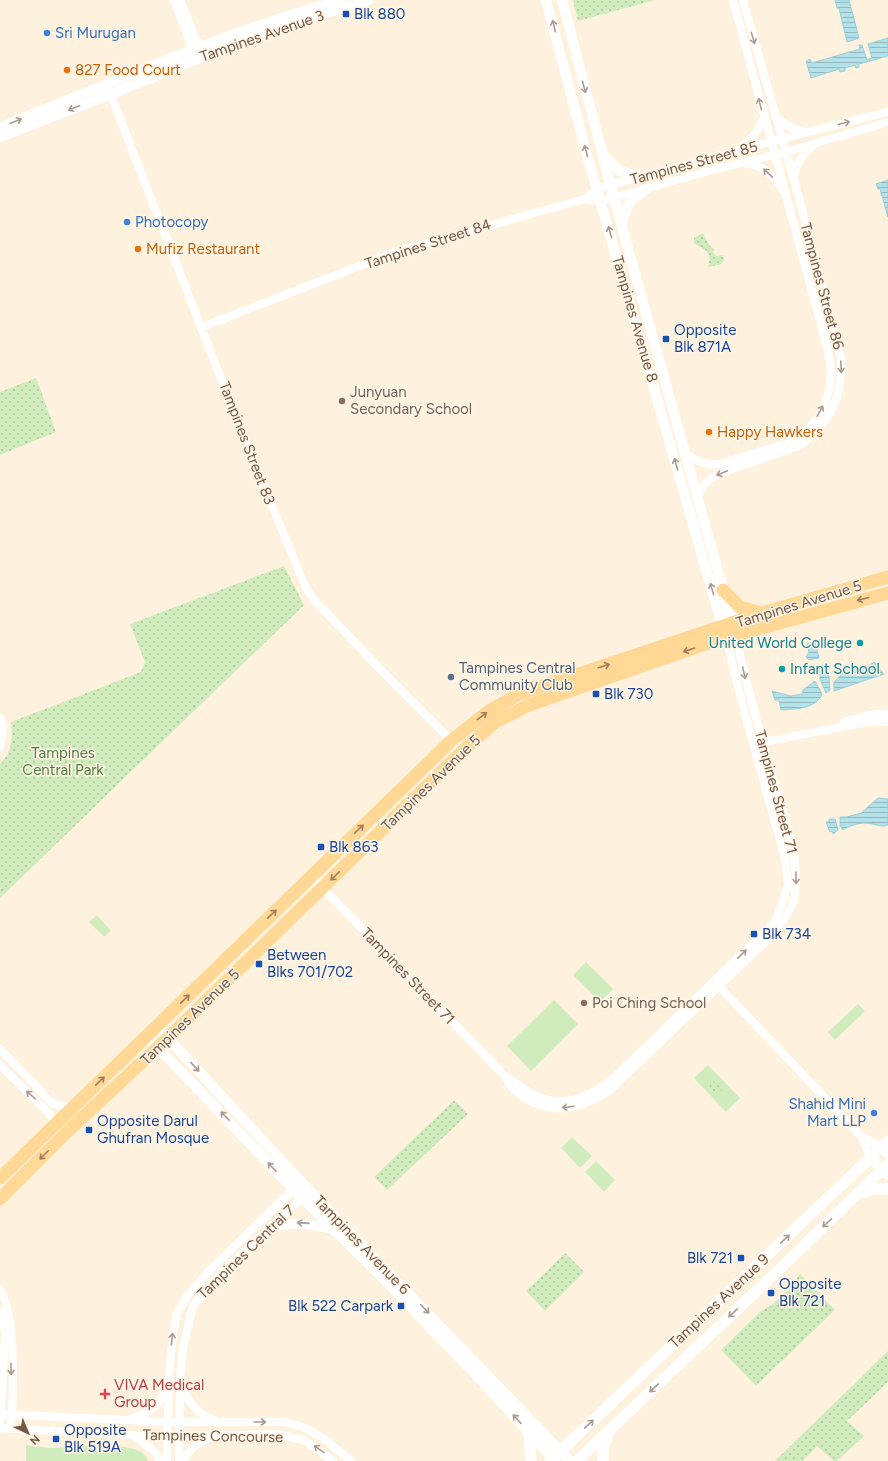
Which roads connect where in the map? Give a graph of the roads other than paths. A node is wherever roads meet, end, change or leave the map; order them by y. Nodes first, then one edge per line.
1 (174, 0) edge
2 (180, 0) edge
3 (343, 0) edge
4 (368, 0) edge
5 (546, 0) edge
6 (562, 0) edge
7 (733, 0) edge
8 (743, 0) edge
9 (198, 53) junction
10 (109, 90) junction
11 (888, 112) edge
12 (776, 116) junction
13 (764, 119) junction
14 (888, 122) edge
15 (0, 127) edge
16 (806, 132) junction
17 (0, 137) edge
18 (782, 139) junction
19 (770, 142) junction
20 (815, 143) junction
21 (601, 151) junction
22 (733, 152) junction
23 (786, 152) junction
24 (774, 155) junction
25 (742, 162) junction
26 (640, 177) junction
27 (793, 178) junction
28 (610, 185) junction
29 (647, 188) junction
30 (597, 189) junction
31 (786, 195) junction
32 (614, 198) junction
33 (585, 199) junction
34 (601, 201) junction
35 (622, 227) junction
36 (202, 327) junction
37 (686, 454) junction
38 (736, 463) junction
39 (698, 498) junction
40 (888, 577) edge
41 (724, 590) junction
42 (888, 593) edge
43 (762, 613) junction
44 (729, 631) junction
45 (888, 714) edge
46 (0, 718) edge
47 (888, 722) edge
48 (832, 728) junction
49 (452, 740) junction
50 (758, 743) junction
51 (0, 747) edge
52 (463, 752) junction
53 (311, 876) junction
54 (323, 888) junction
55 (716, 984) junction
56 (157, 1026) junction
57 (147, 1036) junction
58 (164, 1043) junction
59 (0, 1049) edge
60 (0, 1065) edge
61 (72, 1108) junction
62 (55, 1125) junction
63 (71, 1128) junction
64 (862, 1137) junction
65 (886, 1147) edge
66 (870, 1157) junction
67 (886, 1170) edge
68 (0, 1178) edge
69 (301, 1182) junction
70 (293, 1189) junction
71 (888, 1189) edge
72 (310, 1190) junction
73 (855, 1196) junction
74 (302, 1198) junction
75 (0, 1199) edge
76 (272, 1226) junction
77 (333, 1229) junction
78 (0, 1290) edge
79 (0, 1302) edge
80 (169, 1378) junction
81 (180, 1378) junction
82 (1, 1414) edge
83 (12, 1414) junction
84 (128, 1419) junction
85 (168, 1422) junction
86 (180, 1422) junction
87 (221, 1423) junction
88 (0, 1428) edge
89 (11, 1428) junction
90 (610, 1429) junction
91 (530, 1433) junction
92 (224, 1434) junction
93 (133, 1435) junction
94 (181, 1437) junction
95 (168, 1438) junction
96 (555, 1458) edge
97 (160, 1461) edge
98 (167, 1461) edge
99 (179, 1461) edge
100 (183, 1461) edge
101 (333, 1461) edge
102 (351, 1461) edge
103 (531, 1461) edge
104 (570, 1461) edge
105 (576, 1461) edge
106 (603, 1461) edge

1 - 9 street
2 - 9 street
3 - 9 street, Tampines Avenue 3
4 - 9 street, Tampines Avenue 3
30 -> 5 street, Tampines Avenue 8
6 -> 21 street, Tampines Avenue 8
13 -> 7 street, Tampines Street 86
8 -> 12 street, Tampines Street 86
9 - 10 street, Tampines Avenue 3
15 -> 10 street, Tampines Avenue 3
10 -> 17 street, Tampines Avenue 3
10 - 36 street, Tampines Street 83
16 -> 11 street, Tampines Street 85
12 - 16 street
12 - 18 street, Tampines Street 86
13 - 19 street, Tampines Street 86
13 - 22 street
14 - 20 street, Tampines Street 85
16 - 18 street, Tampines Street 85
18 - 19 street, Tampines Street 85
18 - 23 street, Tampines Street 86
19 - 22 street, Tampines Street 85
19 - 24 street, Tampines Street 86
20 - 23 street, Tampines Street 85
20 - 27 street
21 - 26 street
21 - 28 street, Tampines Avenue 8
22 - 26 street, Tampines Street 85
23 - 24 street, Tampines Street 85
23 - 27 street, Tampines Street 86
24 - 25 street, Tampines Street 85
24 - 31 street, Tampines Street 86
25 - 29 street, Tampines Street 85
31 -> 25 street
26 - 28 street, Tampines Street 85
27 -> 38 street, Tampines Street 86
28 - 30 street, Tampines Street 85
28 - 32 street, Tampines Avenue 8
29 - 32 street, Tampines Street 85
29 - 35 street
30 - 33 street, Tampines Street 85
30 - 34 street, Tampines Avenue 8
38 -> 31 street, Tampines Street 86
32 - 34 street, Tampines Street 84
32 - 35 street, Tampines Avenue 8
33 - 34 street, Tampines Street 84
33 - 36 street, Tampines Street 84
44 -> 34 street, Tampines Avenue 8
35 - 37 street, Tampines Avenue 8
36 - 49 street, Tampines Street 83
37 - 38 street, Tampines Street 86
37 - 39 street, Tampines Avenue 8
38 -> 39 street, Tampines Street 86
39 - 41 street, Tampines Avenue 8
40 - 43 main road, Tampines Avenue 5
41 - 43 main road
41 - 44 street, Tampines Avenue 8
42 -> 44 main road, Tampines Avenue 5
43 - 44 main road, Tampines Avenue 5
49 -> 44 main road, Tampines Avenue 5
44 - 50 street, Tampines Street 71
44 -> 52 main road, Tampines Avenue 5
45 - 48 street
46 - 51 street
47 - 48 street
48 - 50 street
49 - 52 street, Tampines Street 83
53 -> 49 main road, Tampines Avenue 5
50 - 55 street, Tampines Street 71
52 -> 54 main road, Tampines Avenue 5
53 - 54 street, Tampines Street 71
56 -> 53 main road, Tampines Avenue 5
54 - 55 street, Tampines Street 71
54 - 58 main road, Tampines Avenue 5
55 - 64 street
56 - 57 main road, Tampines Avenue 5
56 - 58 street, Tampines Avenue 6
57 - 58 street, Tampines Avenue 6
61 -> 57 main road, Tampines Avenue 5
58 - 63 main road, Tampines Avenue 5
58 -> 69 street, Tampines Avenue 6
70 -> 58 street, Tampines Avenue 6
59 - 61 street
62 -> 60 street
61 - 62 main road, Tampines Avenue 5
62 - 63 main road
62 - 68 main road, Tampines Avenue 5
63 -> 75 main road, Tampines Avenue 5
64 - 65 street
64 - 66 street
65 - 66 main road, Tampines Avenue 9
66 - 67 street
96 -> 66 main road, Tampines Avenue 9
67 - 73 main road, Tampines Avenue 9
69 - 70 street, Tampines Central 7
69 - 72 street, Tampines Avenue 6
70 - 74 street, Tampines Avenue 6
80 -> 70 street, Tampines Central 7
71 - 73 main road
72 - 74 street, Tampines Central 7
72 -> 96 street, Tampines Avenue 6
73 -> 90 main road, Tampines Avenue 9
74 - 76 street, Tampines Central 7
74 - 77 street, Tampines Avenue 6
77 -> 76 street
76 - 81 street, Tampines Central 7
91 -> 77 street, Tampines Avenue 6
78 -> 83 street
79 - 82 street
80 - 84 street, Tampines Central 7
80 - 85 street, Tampines Central 7
81 - 86 street, Tampines Central 7
81 - 87 street, Tampines Concourse
82 - 83 street, Tampines Concourse
82 - 88 street
83 - 84 street, Tampines Concourse
83 - 89 street
84 - 85 street, Tampines Concourse
85 - 86 street, Tampines Concourse
85 - 95 street, Tampines Central 7
86 - 87 street, Tampines Concourse
86 - 94 street, Tampines Central 7
87 -> 102 street, Tampines Concourse
88 - 89 street, Tampines Concourse
89 - 93 street, Tampines Concourse
90 - 105 main road, Tampines Avenue 9
90 - 106 main road
91 - 96 street, Tampines Avenue 6
91 - 103 main road
92 - 94 street, Tampines Concourse
92 - 100 street
101 -> 92 street, Tampines Concourse
93 - 95 street, Tampines Concourse
93 - 97 street, Tampines Concourse
94 - 95 street, Tampines Concourse
94 - 99 street, Tampines Central 7
95 - 98 street, Tampines Central 7
96 - 104 street, Tampines Avenue 6

